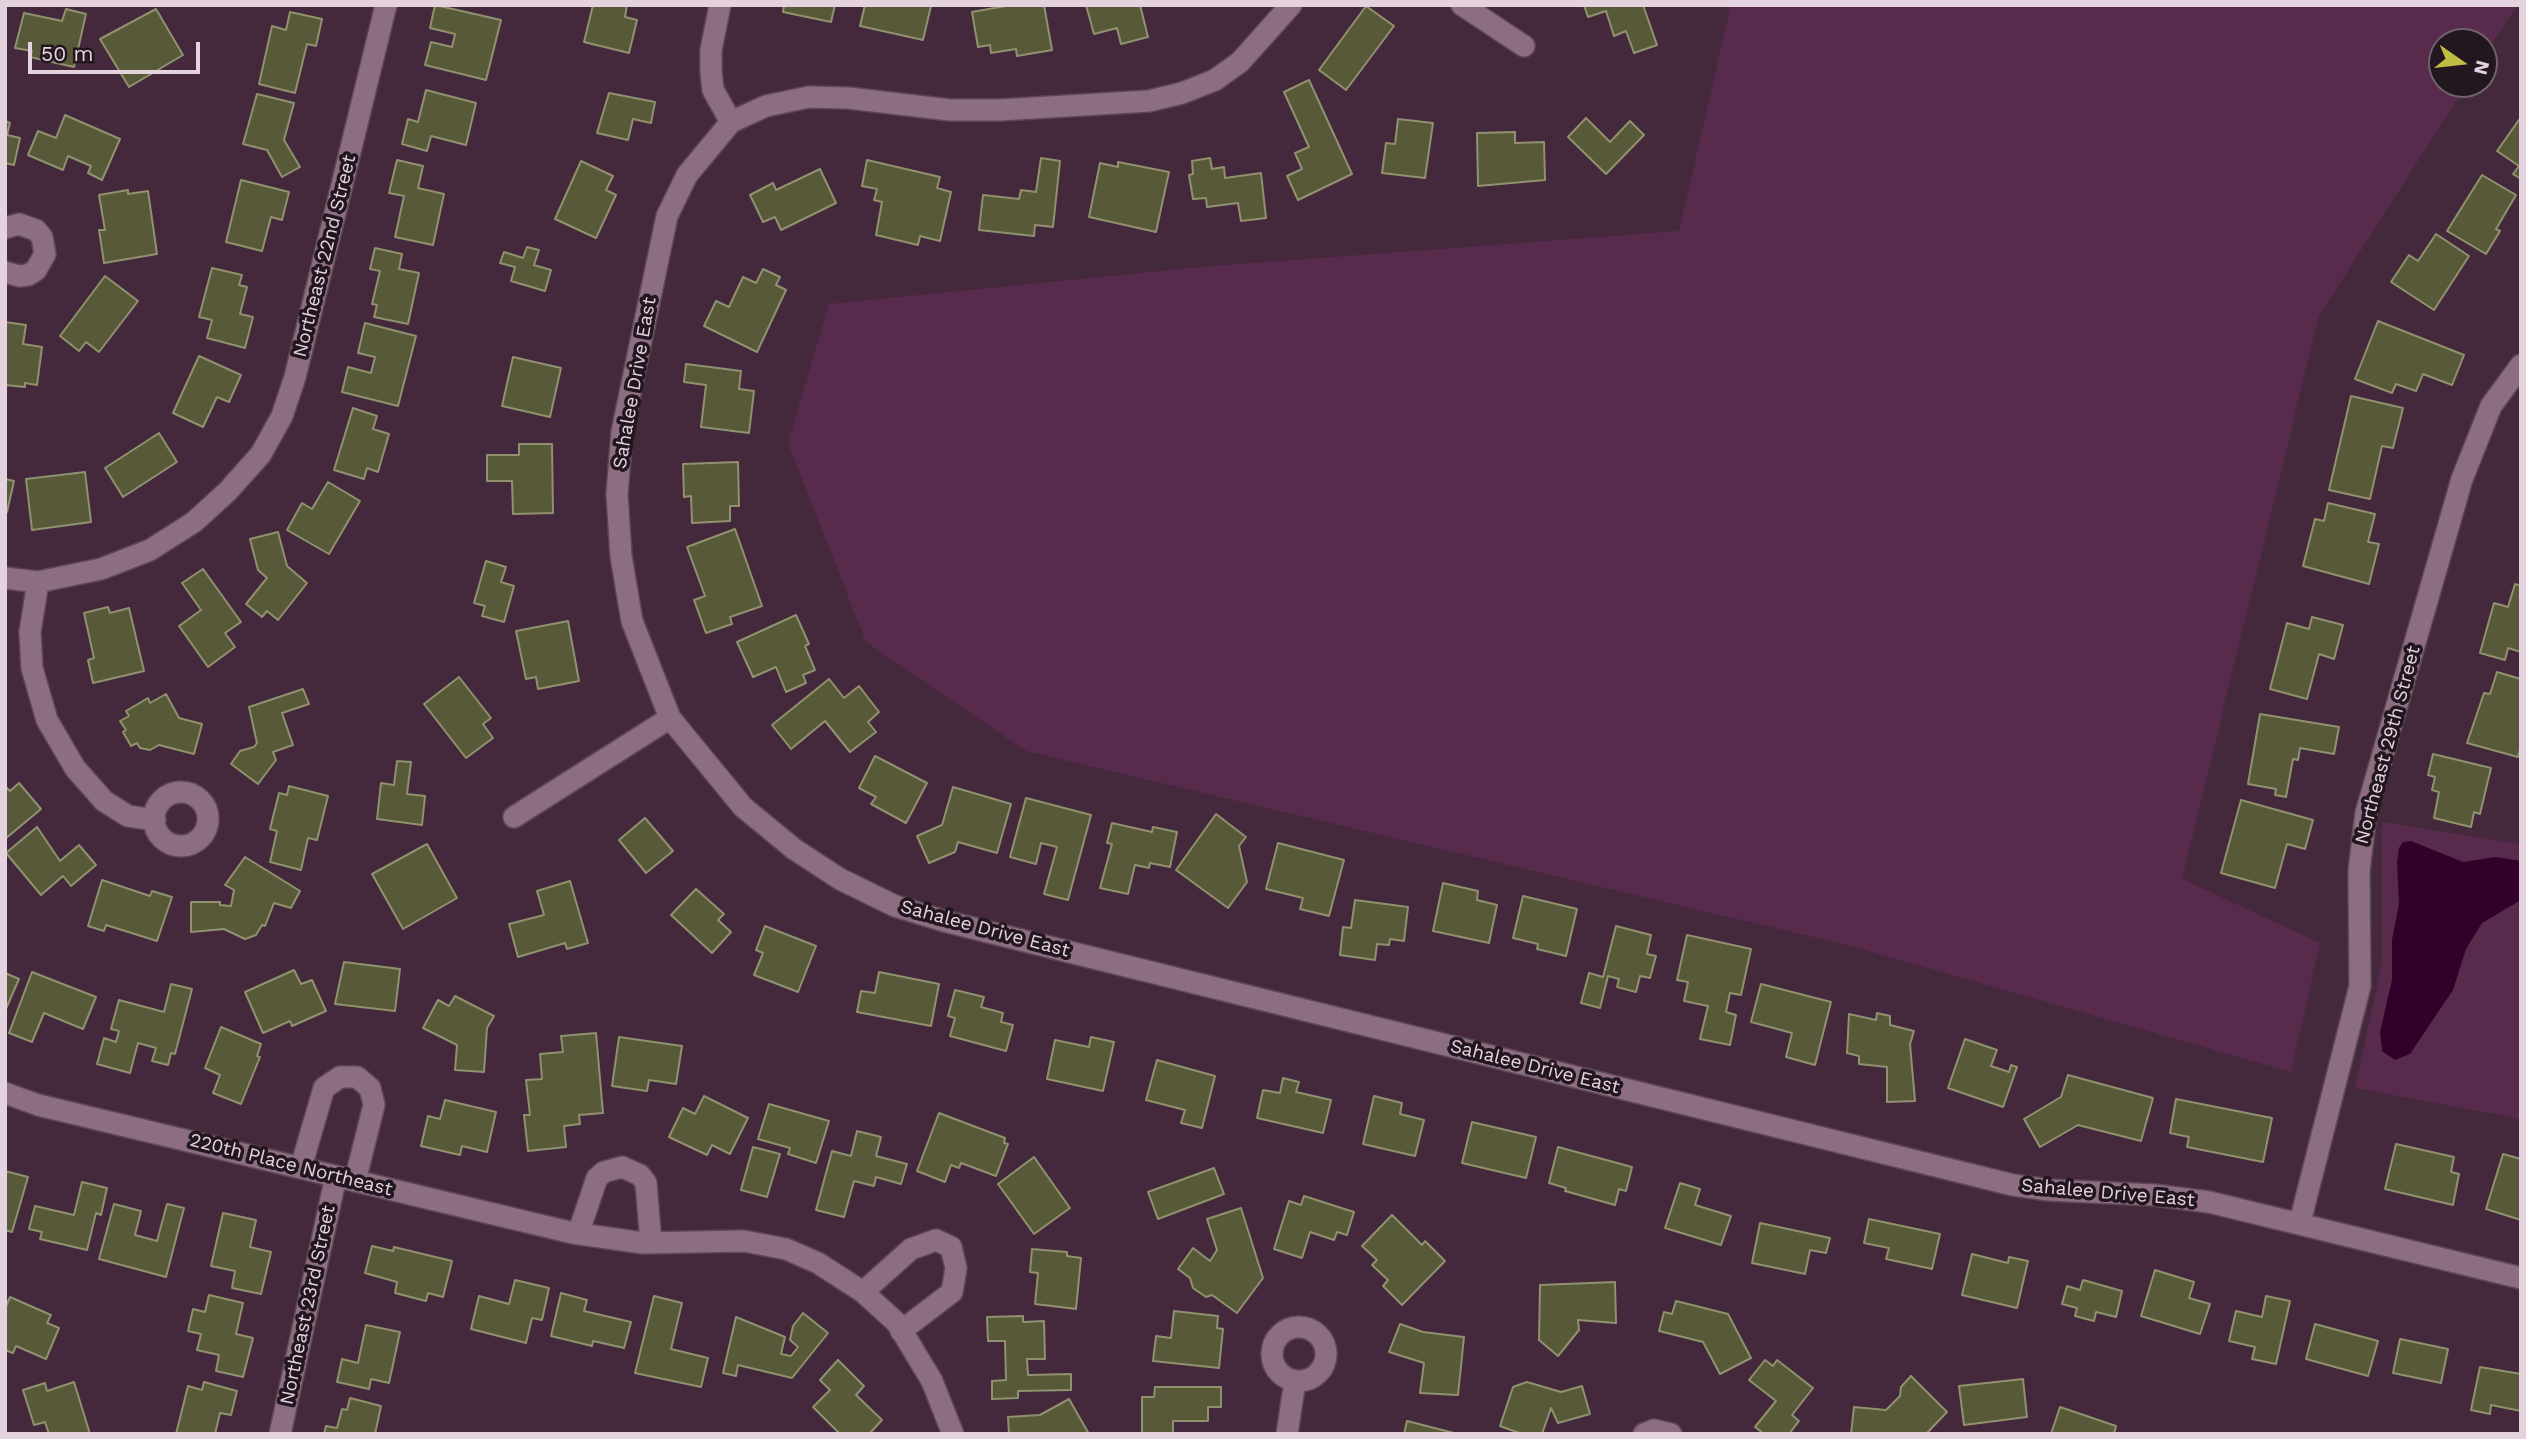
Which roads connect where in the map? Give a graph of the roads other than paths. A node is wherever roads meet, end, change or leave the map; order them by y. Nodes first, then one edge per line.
1 (386, 5) edge
2 (720, 5) edge
3 (1291, 5) edge
4 (1462, 5) edge
5 (1524, 46) dead end
6 (731, 122) junction
7 (5, 228) edge
8 (5, 272) edge
9 (2521, 365) edge
10 (5, 578) edge
11 (38, 582) junction
12 (670, 718) junction
13 (514, 817) dead end
14 (155, 820) dead end
15 (5, 1094) edge
16 (301, 1167) junction
17 (346, 1178) junction
18 (2300, 1223) junction
19 (578, 1234) junction
20 (651, 1243) junction
21 (2521, 1278) edge
22 (863, 1292) junction
23 (901, 1331) junction
24 (1295, 1381) dead end
25 (280, 1434) edge
26 (953, 1434) edge
27 (1287, 1434) edge
28 (1644, 1434) edge
29 (1671, 1434) edge

1 - 11 street, Northeast 22nd Street
2 - 6 street
3 - 6 street, Sahalee Drive East
4 - 5 street
6 - 12 street, Sahalee Drive East
7 - 8 street
9 - 18 street, Northeast 29th Street
10 - 11 street, Northeast 22nd Street
11 - 14 street
12 - 13 street
12 - 18 street, Sahalee Drive East
15 - 16 street, 220th Place Northeast
16 - 17 street, 220th Place Northeast
16 - 17 street, Northeast 23rd Street
17 - 19 street, 220th Place Northeast
17 - 25 street, Northeast 23rd Street
18 - 21 street, Sahalee Drive East
19 - 20 street, 220th Place Northeast
19 - 20 street
20 - 22 street, 220th Place Northeast
22 - 23 street, 220th Place Northeast
22 - 23 street
23 - 26 street, 220th Place Northeast
24 - 27 street
28 - 29 street

